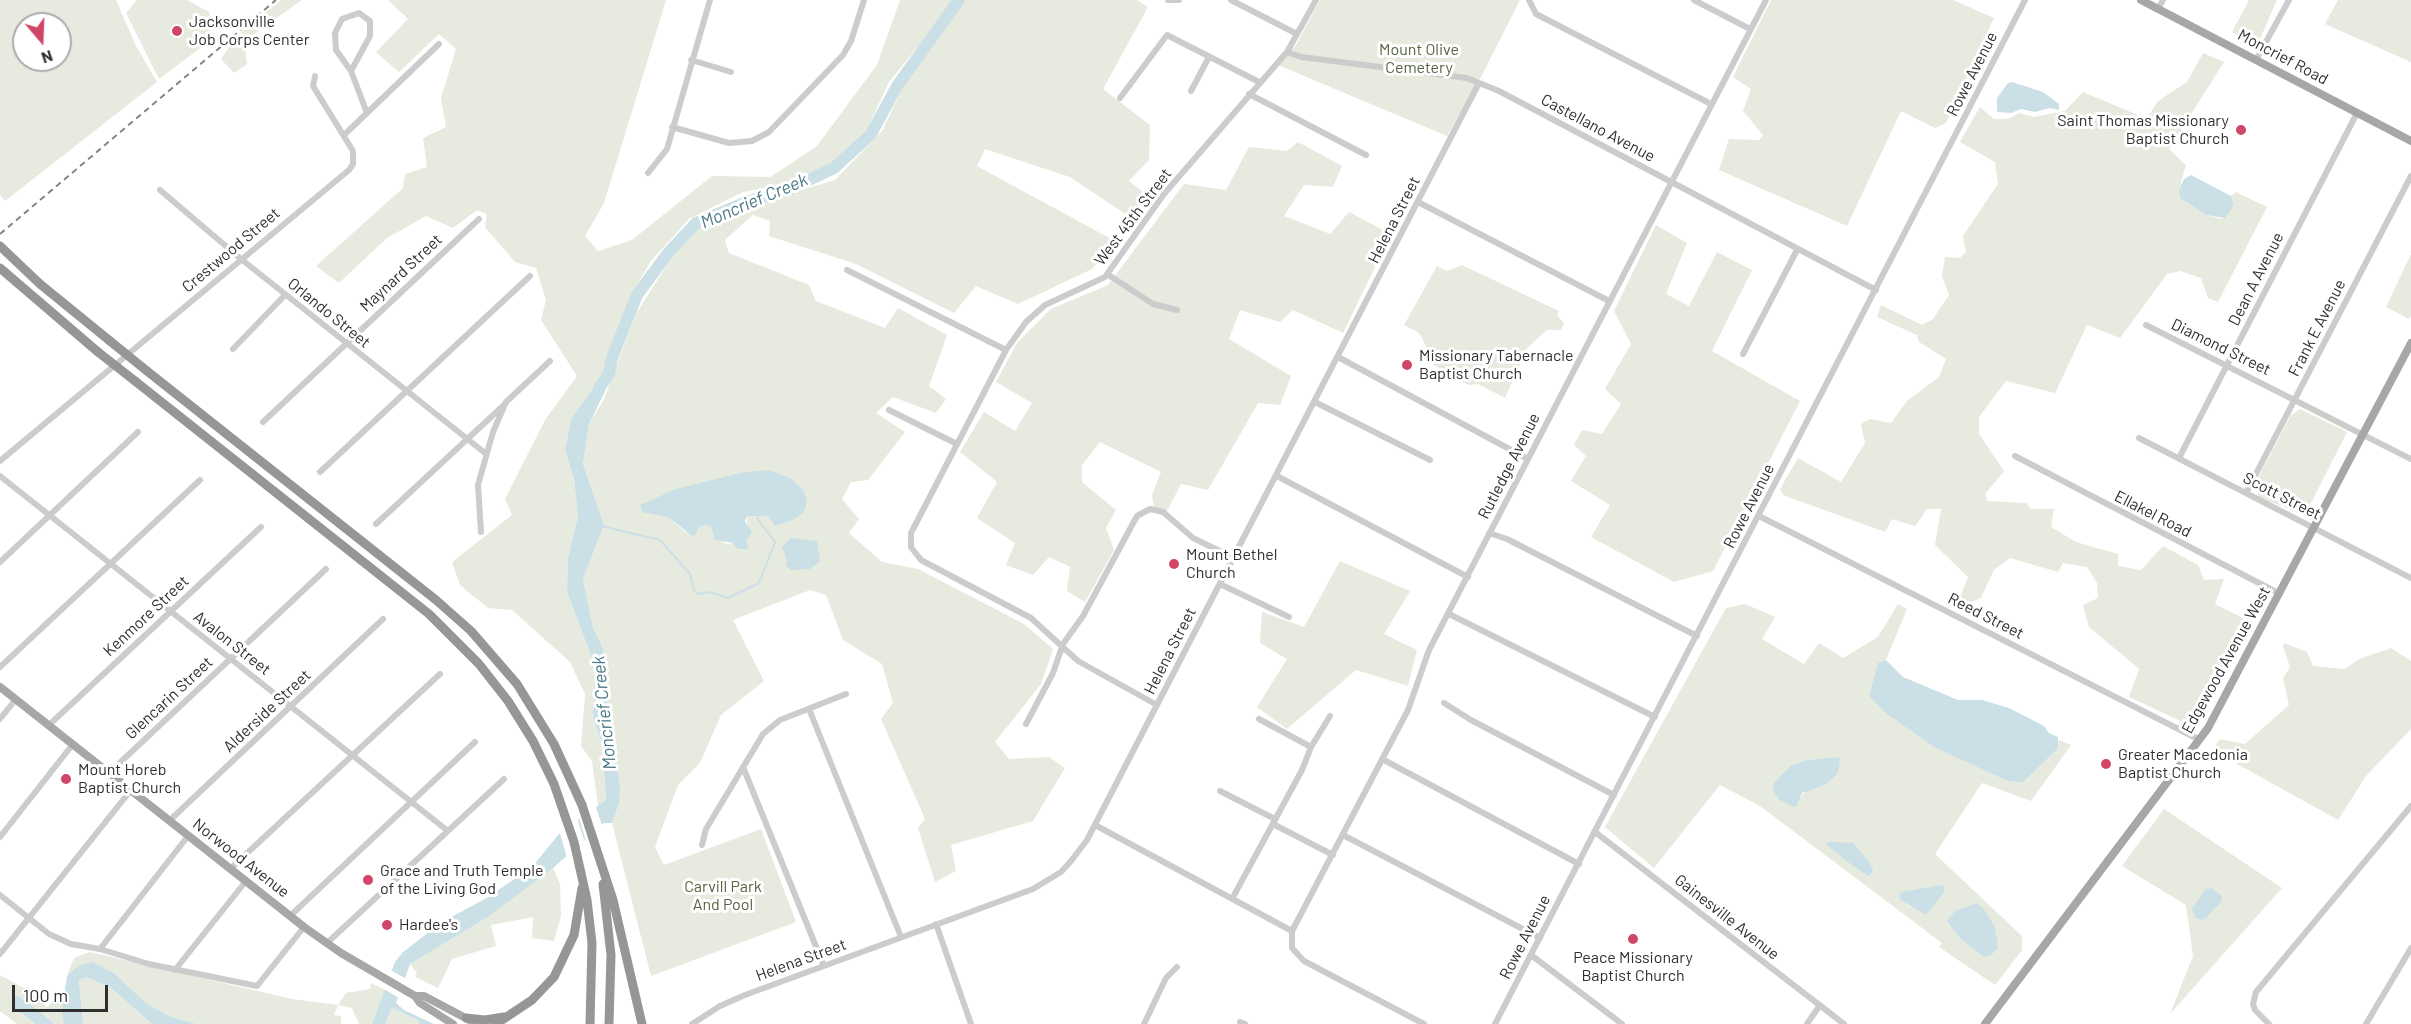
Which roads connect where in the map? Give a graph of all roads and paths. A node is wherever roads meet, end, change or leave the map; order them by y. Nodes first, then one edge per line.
1 (710, 0) edge
2 (864, 0) edge
3 (1168, 0) edge
4 (1179, 0) edge
5 (1231, 0) edge
6 (1316, 0) edge
7 (1694, 0) edge
8 (1766, 0) edge
9 (2025, 0) edge
10 (2141, 0) edge
11 (2163, 0) edge
12 (2289, 0) edge
13 (1529, 1) edge
14 (2158, 9) junction
15 (1750, 29) junction
16 (1297, 34) junction
17 (439, 44) dead end
18 (1287, 52) junction
19 (1209, 57) junction
20 (691, 60) junction
21 (2256, 60) junction
22 (351, 71) junction
23 (730, 72) dead end
24 (315, 76) dead end
25 (1259, 82) junction
26 (1479, 82) junction
27 (1191, 91) dead end
28 (1249, 94) junction
29 (1120, 98) dead end
30 (1711, 104) junction
31 (367, 112) junction
32 (2357, 113) junction
33 (672, 127) junction
34 (344, 135) junction
35 (2411, 141) edge
36 (1366, 155) dead end
37 (648, 173) dead end
38 (2411, 176) edge
39 (1671, 181) junction
40 (159, 190) dead end
41 (1418, 202) junction
42 (479, 219) dead end
43 (0, 246) edge
44 (1797, 250) junction
45 (241, 259) junction
46 (0, 268) edge
47 (847, 270) dead end
48 (1107, 274) junction
49 (530, 276) dead end
50 (1876, 290) junction
51 (285, 295) junction
52 (1609, 301) junction
53 (1177, 310) dead end
54 (2146, 325) dead end
55 (345, 343) junction
56 (2411, 343) edge
57 (233, 349) dead end
58 (1006, 350) junction
59 (1743, 354) dead end
60 (1338, 357) junction
61 (550, 361) dead end
62 (2227, 364) junction
63 (407, 391) junction
64 (2295, 399) junction
65 (507, 402) junction
66 (1315, 402) junction
67 (889, 410) dead end
68 (263, 422) dead end
69 (138, 432) dead end
70 (2363, 434) junction
71 (2139, 438) dead end
72 (466, 439) junction
73 (957, 444) junction
74 (485, 453) junction
75 (2015, 456) dead end
76 (2179, 458) junction
77 (1528, 459) junction
78 (2411, 459) edge
79 (1430, 460) dead end
80 (0, 461) edge
81 (320, 472) dead end
82 (0, 476) edge
83 (1277, 476) junction
84 (200, 480) dead end
85 (2247, 493) junction
86 (50, 515) junction
87 (1759, 516) junction
88 (376, 524) dead end
89 (261, 526) dead end
90 (2315, 527) junction
91 (481, 532) dead end
92 (1489, 533) junction
93 (1234, 558) junction
94 (0, 562) edge
95 (110, 564) junction
96 (326, 569) dead end
97 (1468, 577) junction
98 (2411, 578) edge
99 (1220, 584) junction
100 (2280, 594) junction
101 (170, 612) junction
102 (1449, 614) junction
103 (1289, 617) dead end
104 (382, 619) dead end
105 (1697, 636) junction
106 (1063, 644) junction
107 (230, 658) junction
108 (0, 667) edge
109 (440, 674) dead end
110 (0, 687) edge
111 (846, 694) dead end
112 (16, 699) junction
113 (1444, 703) dead end
114 (1157, 705) junction
115 (292, 707) junction
116 (809, 709) junction
117 (1330, 716) dead end
118 (1655, 717) junction
119 (0, 719) edge
120 (1259, 719) dead end
121 (1026, 724) dead end
122 (49, 725) junction
123 (2200, 740) junction
124 (475, 742) dead end
125 (73, 744) junction
126 (1311, 747) junction
127 (352, 754) junction
128 (1382, 759) junction
129 (743, 766) junction
130 (109, 773) junction
131 (504, 778) dead end
132 (131, 790) junction
133 (1220, 791) dead end
134 (1614, 795) junction
135 (412, 803) junction
136 (2411, 806) edge
137 (170, 820) junction
138 (1274, 821) junction
139 (1095, 825) junction
140 (448, 831) junction
141 (1595, 832) junction
142 (1343, 835) junction
143 (188, 836) junction
144 (0, 837) edge
145 (594, 844) junction
146 (702, 845) dead end
147 (1333, 855) junction
148 (1579, 864) junction
149 (230, 869) junction
150 (583, 879) junction
151 (246, 881) junction
152 (0, 895) edge
153 (1232, 899) junction
154 (290, 916) junction
155 (28, 918) junction
156 (936, 924) junction
157 (304, 927) junction
158 (1292, 931) junction
159 (901, 938) junction
160 (1540, 938) junction
161 (327, 943) junction
162 (2411, 948) edge
163 (100, 949) junction
164 (0, 954) edge
165 (1531, 955) junction
166 (825, 966) junction
167 (1177, 967) dead end
168 (175, 970) junction
169 (415, 996) junction
170 (1820, 1005) junction
171 (515, 1013) junction
172 (466, 1018) junction
173 (453, 1024) edge
174 (477, 1024) edge
175 (496, 1024) edge
176 (590, 1024) edge
177 (609, 1024) edge
178 (642, 1024) edge
179 (692, 1024) edge
180 (971, 1024) edge
181 (1144, 1024) edge
182 (1424, 1024) edge
183 (1495, 1024) edge
184 (1622, 1024) edge
185 (1807, 1024) edge
186 (1844, 1024) edge
187 (1985, 1024) edge
188 (2269, 1024) edge
189 (2366, 1024) edge

1 - 20 street
2 - 33 street
3 - 4 street
5 - 16 street
6 - 16 street, West 45th Street
7 - 15 street
8 - 15 street, Rutledge Avenue
9 - 50 street, Rowe Avenue
10 - 14 main road, Moncrief Road
11 - 14 street
12 - 21 street
13 - 30 street
14 - 21 main road, Moncrief Road
15 - 30 street, Rutledge Avenue
16 - 18 street, West 45th Street
17 - 31 street
18 - 25 street, West 45th Street
18 - 26 street, Castellano Avenue
19 - 25 street
19 - 27 street
19 - 29 street
20 - 23 street
20 - 33 street
21 - 32 main road, Moncrief Road
22 - 22 street
22 - 31 street
24 - 34 street, Crestwood Street
25 - 28 street, West 45th Street
26 - 39 street, Castellano Avenue
26 - 41 street, Helena Street
28 - 36 street
28 - 48 street, West 45th Street
30 - 39 street, Rutledge Avenue
31 - 34 street
32 - 35 main road, Moncrief Road
32 - 62 street, Dean A Avenue
33 - 37 street
34 - 45 street, Crestwood Street
38 - 64 street, Frank E Avenue
39 - 44 street, Castellano Avenue
39 - 52 street, Rutledge Avenue
40 - 45 street, Orlando Street
41 - 52 street
41 - 60 street, Helena Street
42 - 55 street, Maynard Street
43 - 145 highway, bridge
44 - 50 street, Castellano Avenue
44 - 59 street
45 - 51 street, Orlando Street
45 - 80 street, Crestwood Street
46 - 150 highway, bridge
47 - 58 street
48 - 53 street
48 - 58 street, West 45th Street
49 - 63 street
50 - 87 street, Rowe Avenue
51 - 55 street, Orlando Street
51 - 57 street
52 - 77 street, Rutledge Avenue
54 - 62 street, Diamond Street
55 - 63 street, Orlando Street
55 - 68 street, Maynard Street
56 - 70 main road, Edgewood Avenue West
58 - 73 street, West 45th Street
60 - 66 street, Helena Street
60 - 77 street
61 - 65 street
62 - 64 street, Diamond Street
62 - 76 street, Dean A Avenue
63 - 72 street, Orlando Street
63 - 81 street
64 - 70 street, Diamond Street
64 - 85 street, Frank E Avenue
65 - 72 street
65 - 74 street
66 - 79 street
66 - 83 street, Helena Street
67 - 73 street
69 - 86 street
70 - 78 street, Diamond Street
70 - 90 main road, Edgewood Avenue West
71 - 76 street, Scott Street
72 - 74 street, Orlando Street
72 - 88 street
73 - 106 street, West 45th Street
74 - 91 street
75 - 100 street, Ellakel Road
76 - 85 street, Scott Street
77 - 92 street, Rutledge Avenue
82 - 86 street, Avalon Street
83 - 93 street, Helena Street
83 - 97 street
84 - 95 street
85 - 90 street, Scott Street
86 - 94 street
86 - 95 street, Avalon Street
87 - 105 street, Rowe Avenue
87 - 123 street, Reed Street
89 - 101 street, Kenmore Street
90 - 98 street, Scott Street
90 - 100 main road, Edgewood Avenue West
92 - 97 street, Rutledge Avenue
92 - 105 street
93 - 99 street, Helena Street
93 - 106 street
95 - 101 street, Avalon Street
95 - 108 street
96 - 107 street, Glencarin Street
97 - 102 street, Rutledge Avenue
99 - 103 street
99 - 114 street, Helena Street
100 - 123 main road, Edgewood Avenue West
101 - 107 street, Avalon Street
101 - 122 street, Kenmore Street
102 - 118 street
102 - 128 street, Rutledge Avenue
104 - 115 street, Alderside Street
105 - 118 street, Rowe Avenue
106 - 114 street
106 - 121 street
107 - 115 street, Avalon Street
107 - 130 street, Glencarin Street
109 - 127 street
110 - 112 main road, Norwood Avenue
111 - 116 street
112 - 119 street
112 - 122 main road, Norwood Avenue
113 - 134 street
114 - 139 street, Helena Street
115 - 127 street, Avalon Street
115 - 137 street, Alderside Street
116 - 129 street
116 - 159 street
117 - 126 street
118 - 134 street, Rowe Avenue
120 - 126 street
122 - 125 main road, Norwood Avenue
123 - 187 main road, Edgewood Avenue West
124 - 135 street
125 - 130 main road, Norwood Avenue
125 - 144 street
126 - 138 street
127 - 135 street, Avalon Street
127 - 149 street
128 - 142 street, Rutledge Avenue
128 - 148 street
129 - 146 street
129 - 166 street
130 - 132 main road, Norwood Avenue
131 - 140 street
132 - 137 main road, Norwood Avenue
132 - 155 street
133 - 138 street
134 - 141 street, Rowe Avenue
135 - 140 street, Avalon Street
135 - 154 street
136 - 188 street
137 - 143 main road, Norwood Avenue
138 - 147 street
138 - 153 street
139 - 153 street
139 - 156 street, Helena Street
140 - 161 street
141 - 148 street, Rowe Avenue
141 - 170 street, Gainesville Avenue
142 - 147 street, Rutledge Avenue
142 - 160 street
143 - 149 main road, Norwood Avenue
143 - 163 street
145 - 177 highway
145 - 178 highway
147 - 158 street, Rutledge Avenue
148 - 160 street, Rowe Avenue
149 - 151 main road, Norwood Avenue
150 - 171 highway
150 - 176 highway
151 - 154 main road, Norwood Avenue
151 - 168 street
152 - 155 street
153 - 158 street
154 - 157 main road, Norwood Avenue
155 - 163 street
155 - 164 street
156 - 159 street, Helena Street
156 - 180 street
157 - 161 main road, Norwood Avenue
157 - 168 street
158 - 182 street, Rutledge Avenue
159 - 166 street, Helena Street
160 - 165 street, Rowe Avenue
161 - 169 main road, Norwood Avenue
162 - 189 street
163 - 168 street
165 - 183 street, Rowe Avenue
165 - 184 street
166 - 179 street, Helena Street
167 - 181 street
169 - 172 main road, Norwood Avenue
169 - 173 main road, Norwood Avenue
170 - 185 street
170 - 186 street, Gainesville Avenue
171 - 172 highway
171 - 175 highway
172 - 174 main road, Norwood Avenue

